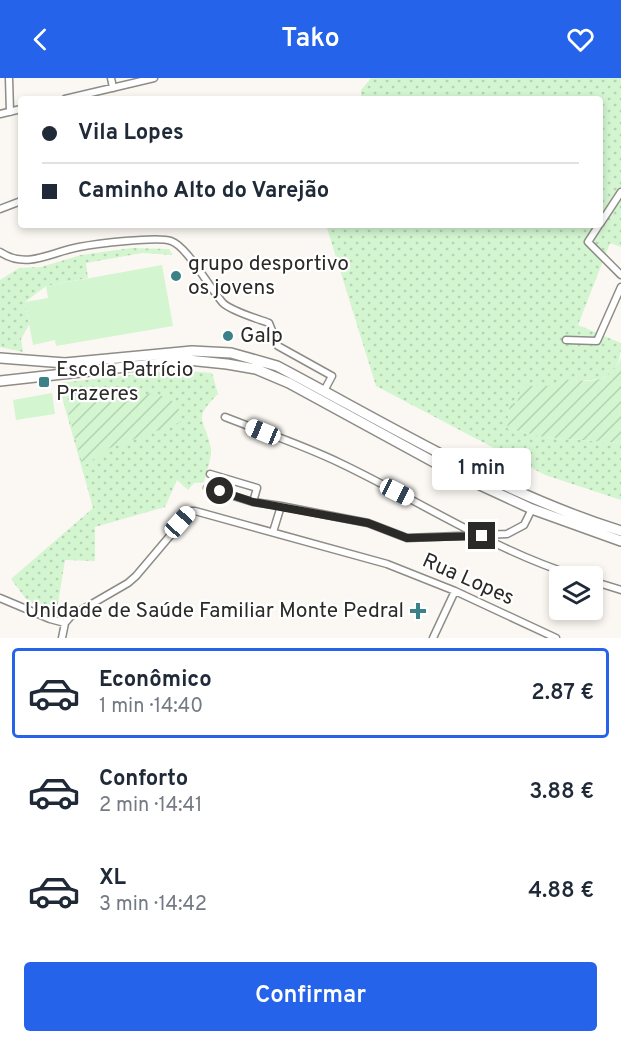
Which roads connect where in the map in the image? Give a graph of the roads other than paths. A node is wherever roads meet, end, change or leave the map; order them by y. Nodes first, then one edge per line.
1 (9, 78) edge
2 (111, 78) edge
3 (154, 78) edge
4 (113, 88) junction
5 (78, 96) edge
6 (18, 110) edge
7 (10, 112) junction
8 (0, 114) edge
9 (621, 192) edge
10 (18, 202) edge
11 (0, 209) edge
12 (603, 220) edge
13 (598, 228) edge
14 (0, 252) edge
15 (621, 275) edge
16 (621, 287) edge
17 (566, 340) dead end
18 (1, 359) edge
19 (1, 379) edge
20 (324, 391) junction
21 (225, 417) dead end
22 (210, 474) dead end
23 (207, 488) dead end
24 (253, 502) junction
25 (281, 506) junction
26 (532, 508) junction
27 (621, 531) edge
28 (273, 532) junction
29 (482, 536) junction
30 (621, 541) edge
31 (549, 568) edge
32 (603, 584) edge
33 (621, 590) edge
34 (455, 591) junction
35 (0, 598) edge
36 (65, 623) junction
37 (62, 638) edge
38 (433, 638) edge
39 (556, 638) edge

1 - 7 street
2 - 4 street
3 - 4 street
4 - 5 street
6 - 7 street
7 - 8 street
9 - 12 street
10 - 11 street
13 - 15 street
14 - 20 street
16 - 17 street
18 - 20 main road
19 - 26 main road
20 - 27 main road
21 - 29 street
22 - 24 street
23 - 24 street
24 - 25 street
25 - 28 street
25 - 29 street
26 - 29 street
26 - 30 main road
28 - 34 street, Rua Lopes
28 - 36 street, Rua Lopes
29 - 31 street
32 - 33 street
34 - 38 street
34 - 39 street, Rua Lopes
35 - 36 street
36 - 37 street

